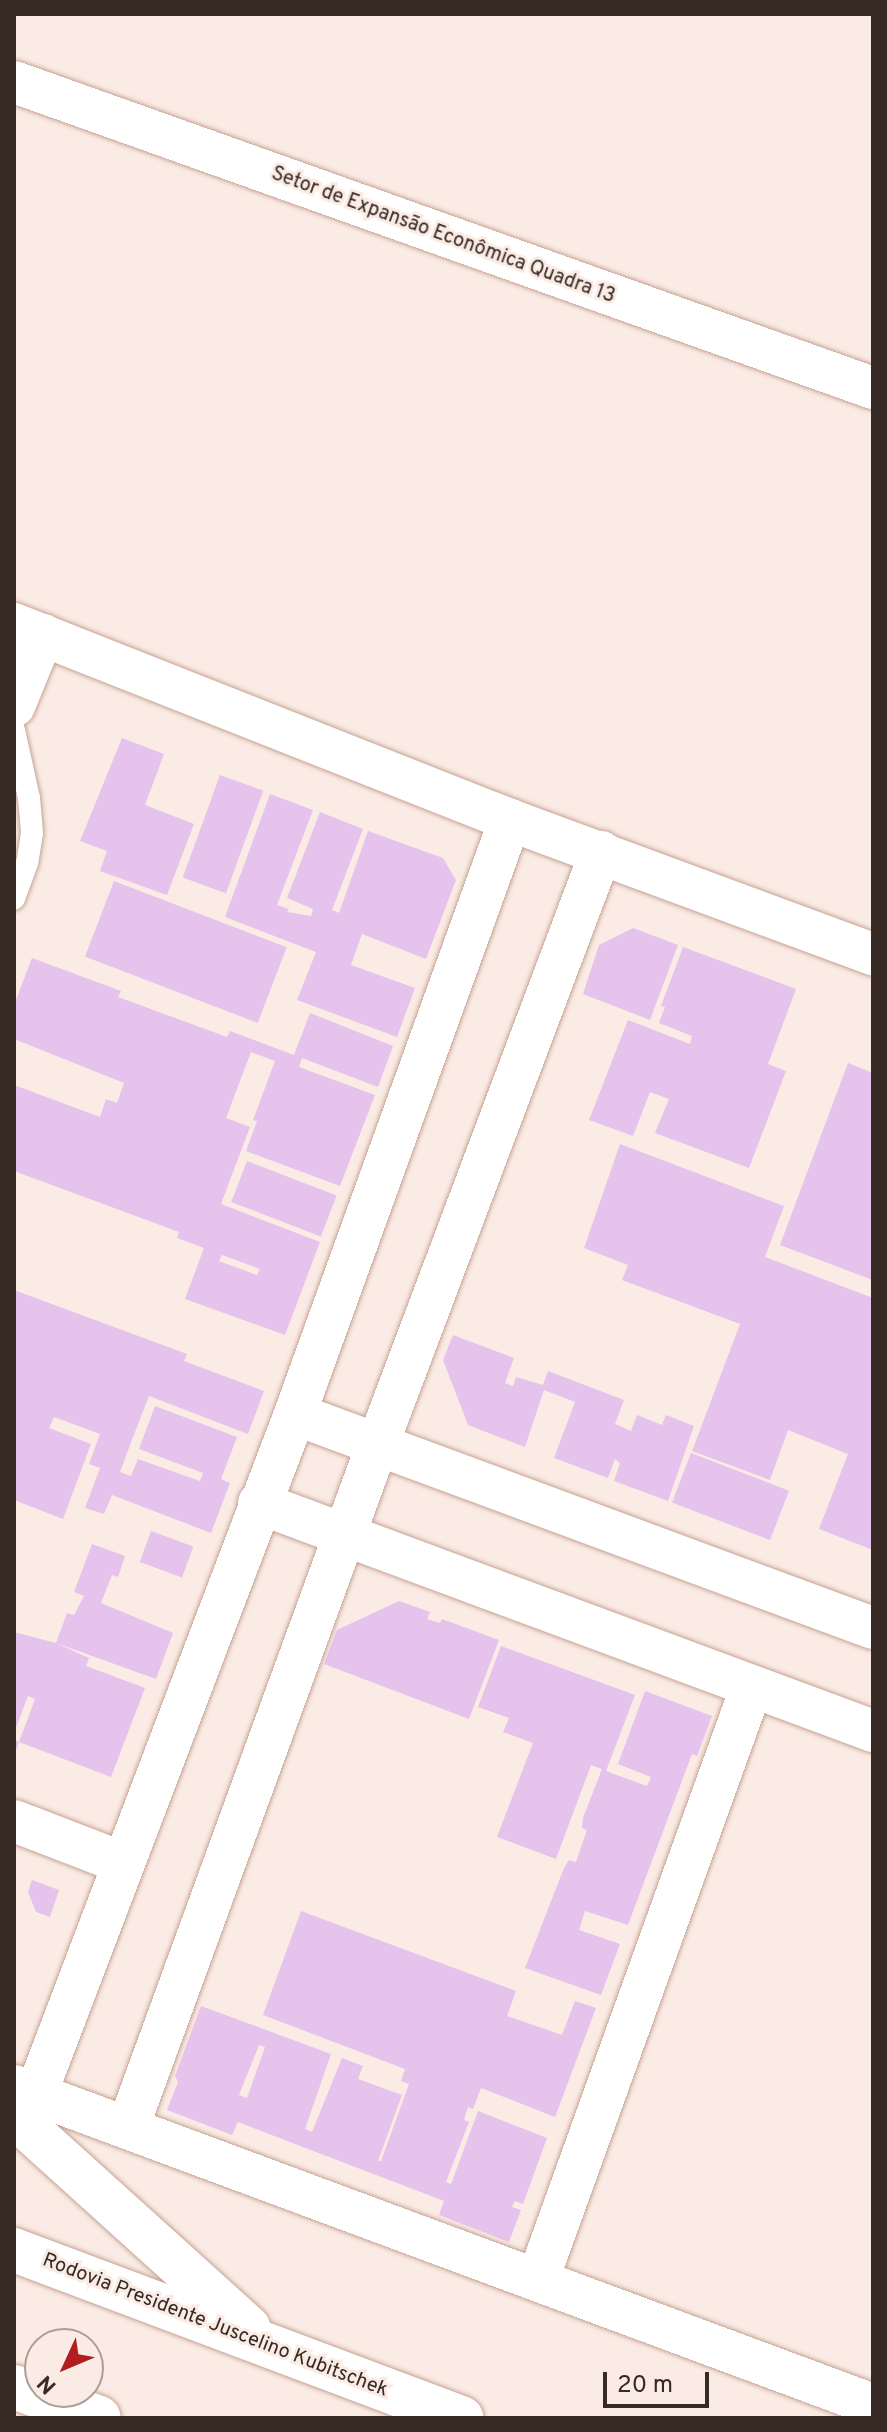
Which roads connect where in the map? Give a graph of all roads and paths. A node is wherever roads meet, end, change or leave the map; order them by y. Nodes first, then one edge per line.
1 (14, 82) edge
2 (873, 388) edge
3 (28, 630) edge
4 (14, 706) edge
5 (14, 730) edge
6 (510, 820) junction
7 (601, 852) junction
8 (14, 899) edge
9 (873, 954) edge
10 (295, 1414) junction
11 (377, 1446) junction
12 (259, 1503) junction
13 (344, 1535) junction
14 (873, 1628) edge
15 (752, 1686) junction
16 (873, 1731) edge
17 (14, 1821) edge
18 (123, 1863) junction
19 (21, 2099) edge
20 (128, 2127) junction
21 (14, 2250) edge
22 (538, 2279) junction
23 (268, 2346) junction
24 (14, 2387) edge
25 (873, 2405) edge
26 (99, 2418) edge
27 (461, 2418) edge

1 - 2 street, Setor de Expansão Econômica Quadra 13
3 - 4 street
3 - 6 street
5 - 8 lane
6 - 7 street
6 - 10 street
7 - 9 street
7 - 11 street
10 - 11 street
10 - 12 street
11 - 13 street
11 - 14 street
12 - 13 street
12 - 18 street
13 - 15 street
13 - 20 street
15 - 16 street
15 - 22 street
17 - 18 street
18 - 19 street
19 - 20 street
19 - 23 highway
20 - 22 street
21 - 23 highway, Rodovia Presidente Juscelino Kubitschek
22 - 25 street
23 - 27 highway, Rodovia Presidente Juscelino Kubitschek
24 - 26 highway

